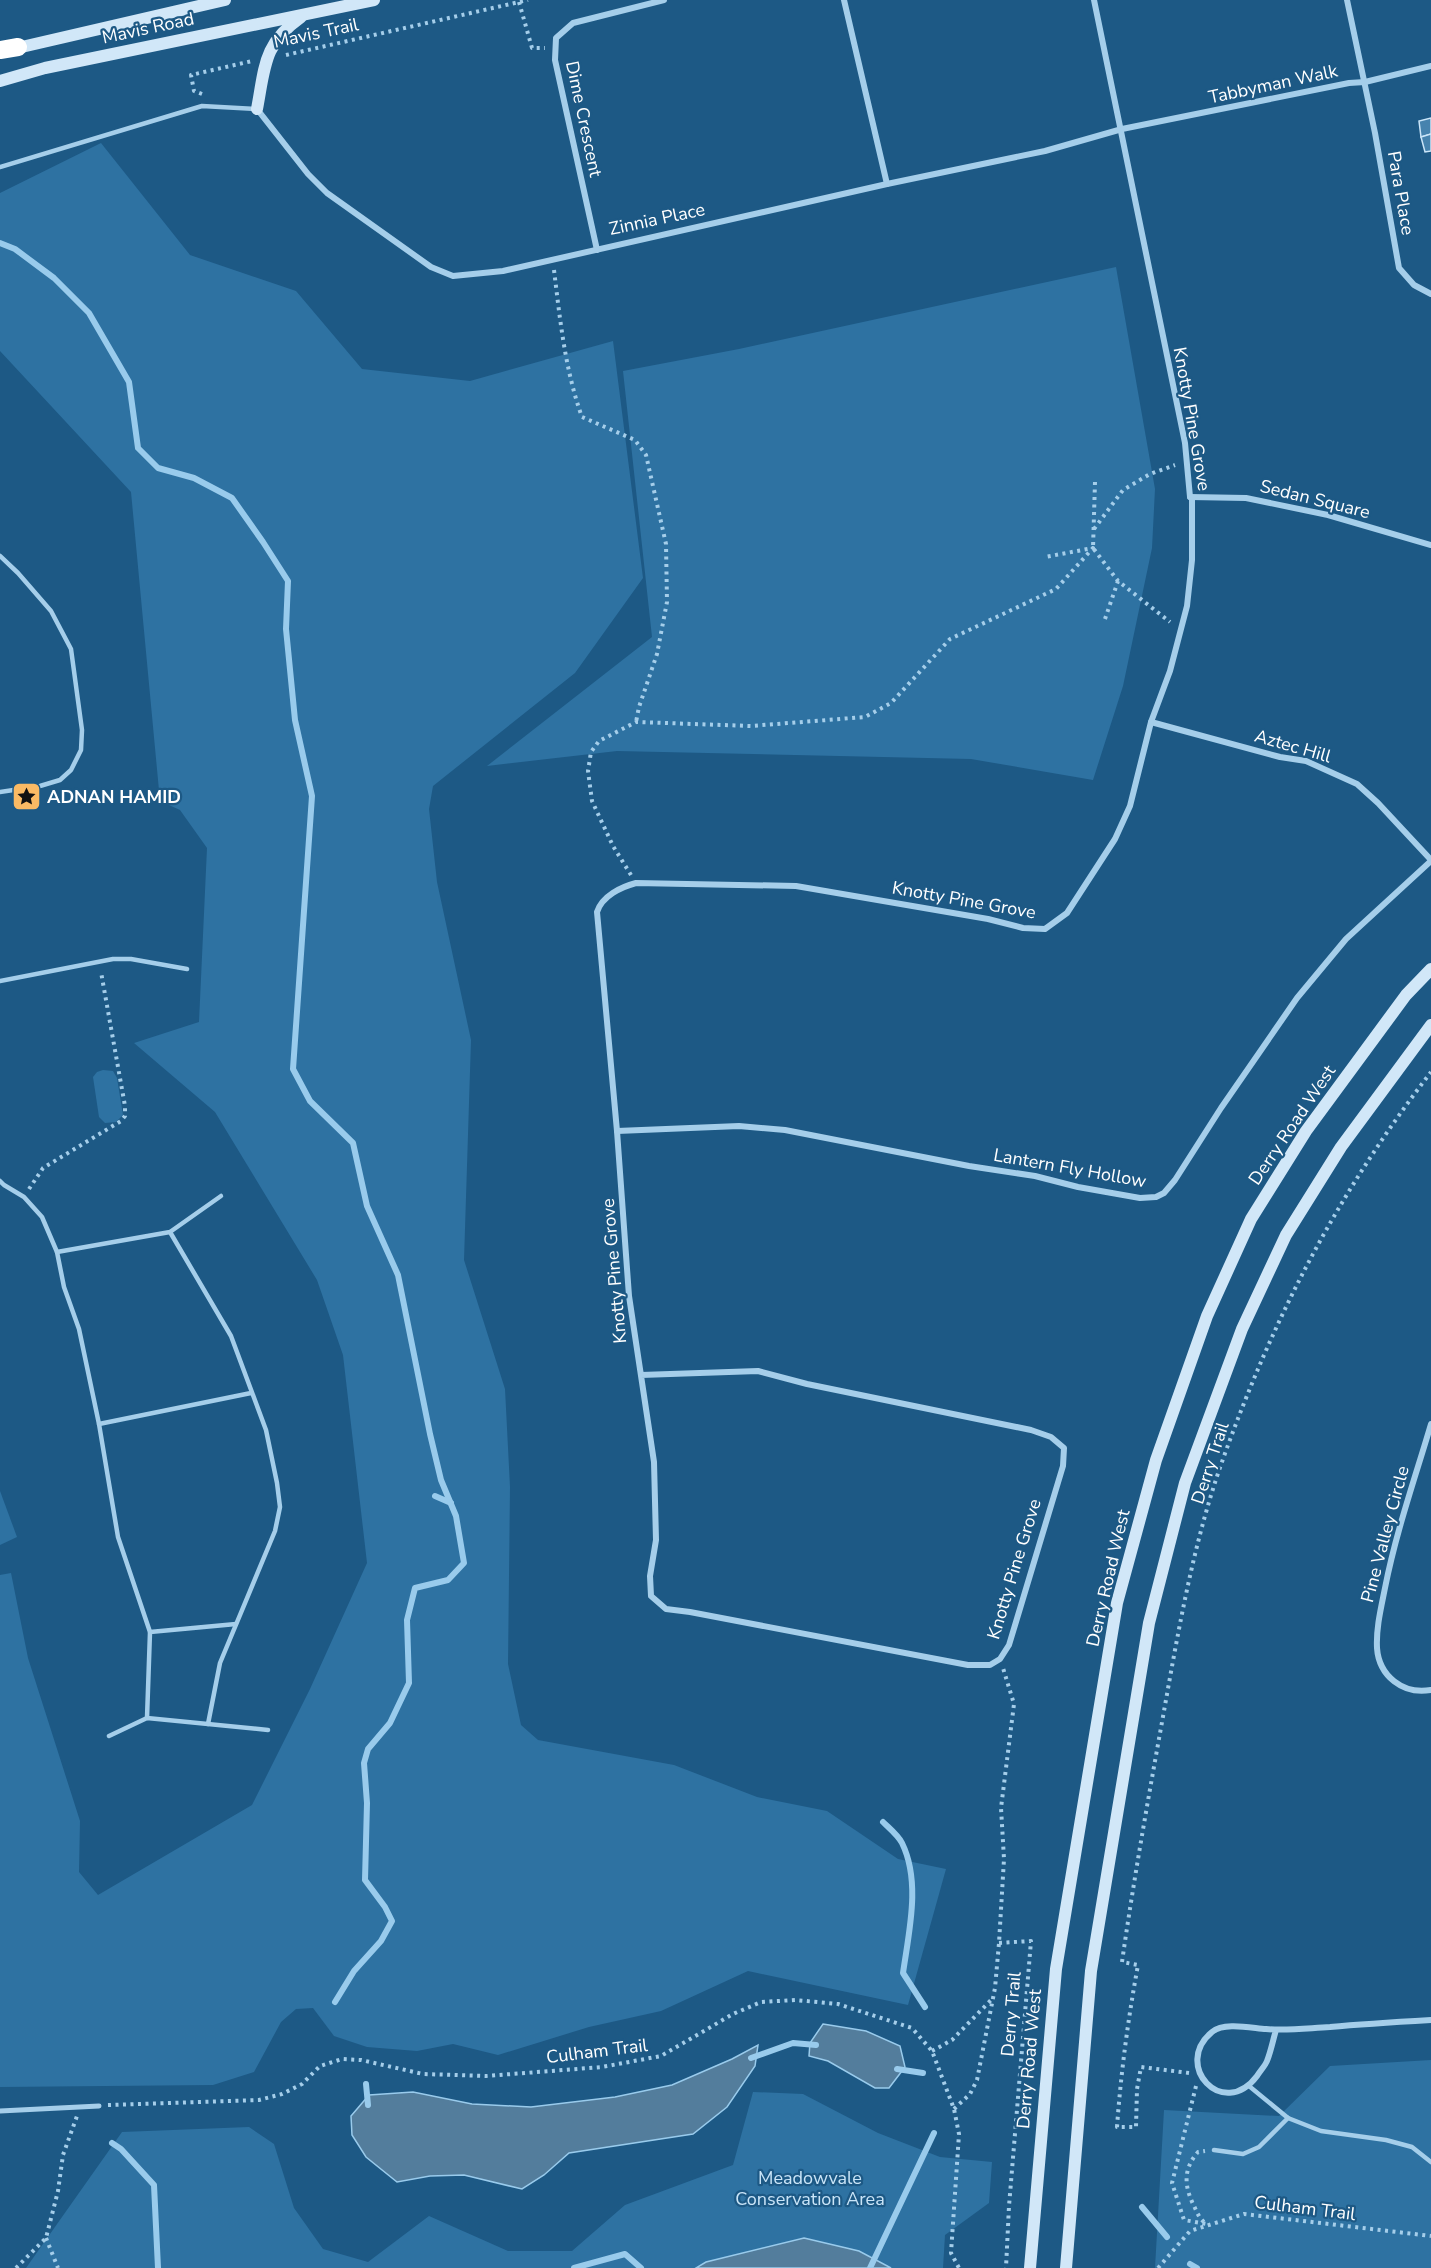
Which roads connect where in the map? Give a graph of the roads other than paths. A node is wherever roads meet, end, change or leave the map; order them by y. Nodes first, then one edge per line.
1 (225, 0) edge
2 (374, 0) edge
3 (664, 0) edge
4 (844, 0) edge
5 (1094, 0) edge
6 (1347, 0) edge
7 (306, 14) junction
8 (18, 47) joint
9 (0, 51) edge
10 (1431, 66) edge
11 (0, 81) edge
12 (1365, 82) junction
13 (257, 109) junction
14 (1122, 129) junction
15 (0, 167) edge
16 (887, 184) junction
17 (597, 250) junction
18 (1431, 294) edge
19 (1190, 497) junction
20 (1431, 545) edge
21 (0, 556) edge
22 (1150, 722) junction
23 (0, 792) edge
24 (1431, 861) edge
25 (187, 969) dead end
26 (1431, 969) edge
27 (0, 981) edge
28 (1431, 1025) edge
29 (617, 1131) junction
30 (0, 1181) edge
31 (221, 1196) dead end
32 (170, 1232) junction
33 (57, 1252) junction
34 (641, 1375) junction
35 (251, 1394) junction
36 (99, 1424) junction
37 (1431, 1424) edge
38 (236, 1624) junction
39 (150, 1632) junction
40 (1431, 1690) edge
41 (147, 1718) junction
42 (208, 1724) junction
43 (268, 1730) dead end
44 (109, 1736) dead end
45 (1431, 2020) edge
46 (1276, 2030) junction
47 (1249, 2086) junction
48 (99, 2106) road end
49 (0, 2111) edge
50 (1288, 2118) junction
51 (1214, 2150) road end
52 (1431, 2162) edge
53 (1030, 2268) edge
54 (1066, 2268) edge

1 - 8 main road, Mavis Road
2 - 7 main road, Mavis Road
3 - 17 street, Dime Crescent
4 - 16 street
5 - 14 street, Knotty Pine Grove
6 - 12 street, Para Place
7 - 11 main road, Mavis Road
7 - 13 main road
8 - 9 highway
10 - 12 street, Tabbyman Walk
12 - 14 street, Tabbyman Walk
12 - 18 street, Para Place
13 - 15 lane
13 - 17 street, Zinnia Place
14 - 16 street, Zinnia Place
14 - 19 street, Knotty Pine Grove
16 - 17 street, Zinnia Place
19 - 20 street, Sedan Square
19 - 22 street, Knotty Pine Grove
21 - 23 lane
22 - 24 street, Aztec Hill
22 - 29 street, Knotty Pine Grove
24 - 29 street, Lantern Fly Hollow
25 - 27 lane
26 - 53 main road, Derry Road West
28 - 54 main road
29 - 34 street, Knotty Pine Grove
30 - 33 lane
31 - 32 lane
32 - 33 lane
32 - 35 lane
33 - 36 lane
34 - 34 street, Knotty Pine Grove
35 - 36 lane
35 - 38 lane
36 - 39 lane
37 - 40 street, Pine Valley Circle
38 - 39 lane
38 - 42 lane
39 - 41 lane
41 - 42 lane
41 - 44 lane
42 - 43 lane
45 - 46 street
46 - 47 street
46 - 47 street
47 - 50 lane
48 - 49 street
50 - 51 lane
50 - 52 lane

